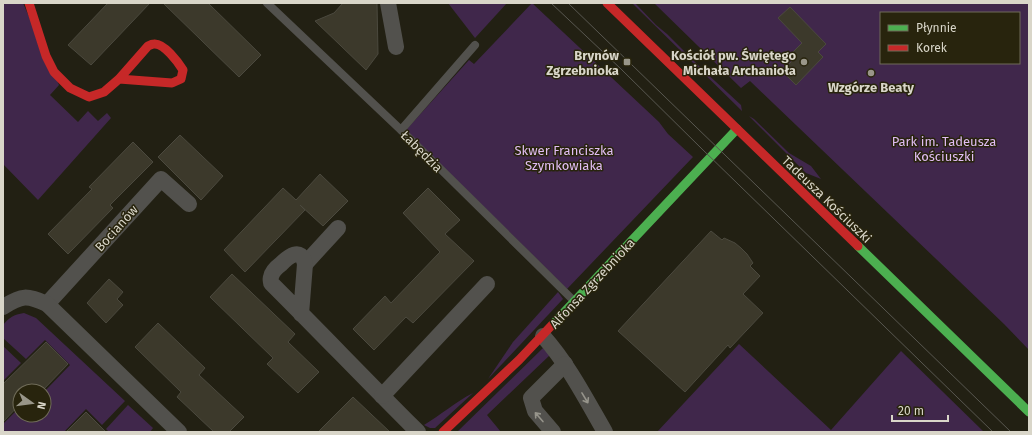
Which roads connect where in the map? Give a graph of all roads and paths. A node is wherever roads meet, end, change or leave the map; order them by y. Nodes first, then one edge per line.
1 (29, 3) edge
2 (267, 3) edge
3 (388, 3) edge
4 (607, 3) edge
5 (475, 45) dead end
6 (396, 47) dead end
7 (119, 79) junction
8 (400, 130) junction
9 (737, 130) junction
10 (189, 204) dead end
11 (338, 228) dead end
12 (305, 264) junction
13 (487, 284) dead end
14 (575, 302) junction
15 (47, 304) junction
16 (3, 306) edge
17 (301, 314) junction
18 (543, 336) junction
19 (565, 364) junction
20 (382, 396) junction
21 (1029, 412) edge
22 (179, 432) edge
23 (418, 432) edge
24 (443, 432) edge
25 (553, 432) edge
26 (605, 432) edge

1 - 7 street
2 - 8 lane, Łabędzia
3 - 6 street
4 - 9 street, Tadeusza Kościuszki
5 - 8 lane
7 - 7 street
8 - 14 lane, Łabędzia
9 - 14 street, Alfonsa Zgrzebnioka
9 - 21 street, Tadeusza Kościuszki
10 - 15 street, Bocianów
11 - 12 street
12 - 17 street
12 - 17 street
13 - 20 street
14 - 18 street, Alfonsa Zgrzebnioka
15 - 16 street
15 - 22 street
17 - 20 street
18 - 19 street
18 - 24 street, Alfonsa Zgrzebnioka
25 -> 19 street
19 -> 26 street
20 - 23 street

